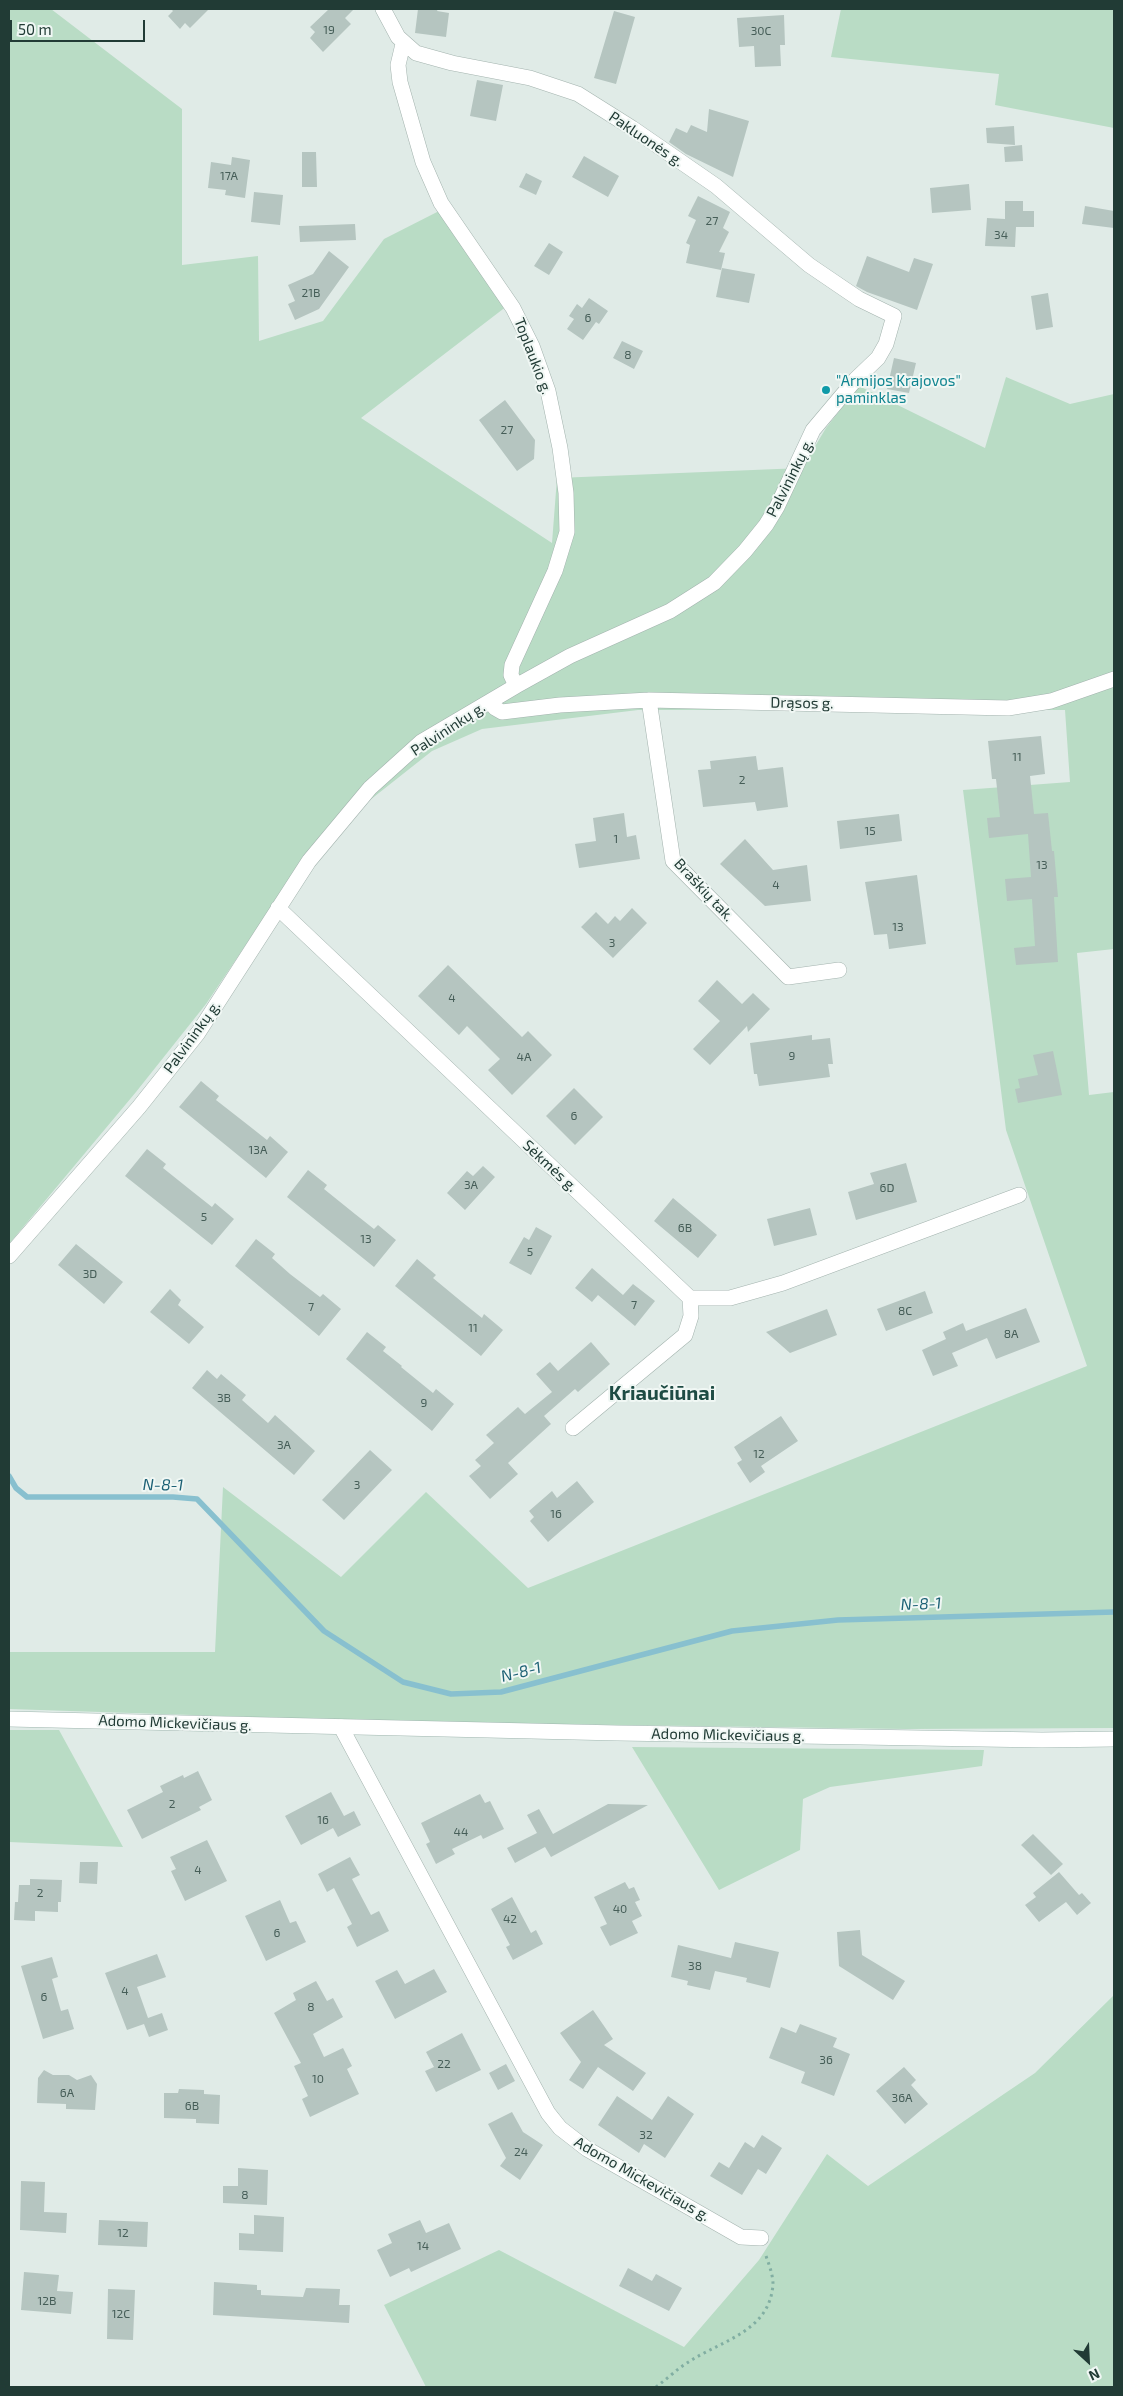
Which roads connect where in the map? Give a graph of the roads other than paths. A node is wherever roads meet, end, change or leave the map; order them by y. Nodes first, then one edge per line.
1 (383, 9) edge
2 (403, 44) junction
3 (894, 316) joint
4 (1114, 679) edge
5 (516, 686) junction
6 (649, 700) junction
7 (490, 702) junction
8 (278, 908) junction
9 (839, 970) dead end
10 (1019, 1195) dead end
11 (9, 1256) edge
12 (690, 1298) junction
13 (573, 1428) dead end
14 (9, 1718) edge
15 (341, 1727) junction
16 (1114, 1739) edge
17 (761, 2238) road end

1 - 2 street
2 - 3 street, Pakluonės g.
2 - 5 street, Toplaukio g.
3 - 5 street, Palvininkų g.
4 - 6 street, Drąsos g.
5 - 7 street, Palvininkų g.
6 - 7 street, Drąsos g.
6 - 9 street, Braškių tak.
7 - 8 street, Palvininkų g.
8 - 11 street, Palvininkų g.
8 - 12 street, Sėkmės g.
10 - 12 street
12 - 13 street
14 - 15 street, Adomo Mickevičiaus g.
15 - 16 street, Adomo Mickevičiaus g.
15 - 17 street, Adomo Mickevičiaus g.

